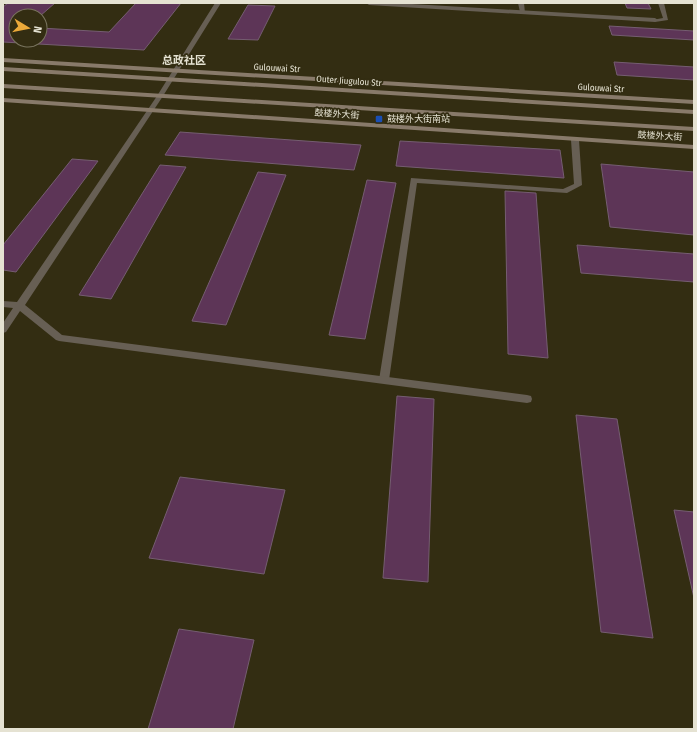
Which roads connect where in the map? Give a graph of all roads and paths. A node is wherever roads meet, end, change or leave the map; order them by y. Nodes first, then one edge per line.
1 (218, 3) edge
2 (369, 3) edge
3 (522, 3) edge
4 (661, 3) edge
5 (523, 12) junction
6 (3, 60) edge
7 (3, 69) edge
8 (176, 71) junction
9 (171, 79) junction
10 (3, 86) edge
11 (160, 96) junction
12 (3, 100) edge
13 (694, 102) edge
14 (150, 110) junction
15 (694, 112) edge
16 (694, 129) edge
17 (575, 140) junction
18 (694, 147) edge
19 (3, 304) edge
20 (19, 305) junction
21 (3, 330) edge
22 (384, 380) junction
23 (527, 399) dead end

1 - 8 street
2 - 5 street
3 - 5 street
4 - 5 street
6 - 8 main road, Gulouwai Str
7 - 9 main road, Outer Jiugulou Str
8 - 9 street
8 - 13 main road, Gulouwai Str
9 - 11 street
9 - 15 main road, Outer Jiugulou Str
10 - 11 main road, 鼓楼外大街
11 - 14 street
11 - 16 main road, 鼓楼外大街
12 - 14 main road, 鼓楼外大街
14 - 17 main road, 鼓楼外大街
14 - 20 street
17 - 18 main road, 鼓楼外大街
17 - 22 street
19 - 20 street
20 - 21 street
20 - 22 street
22 - 23 street

